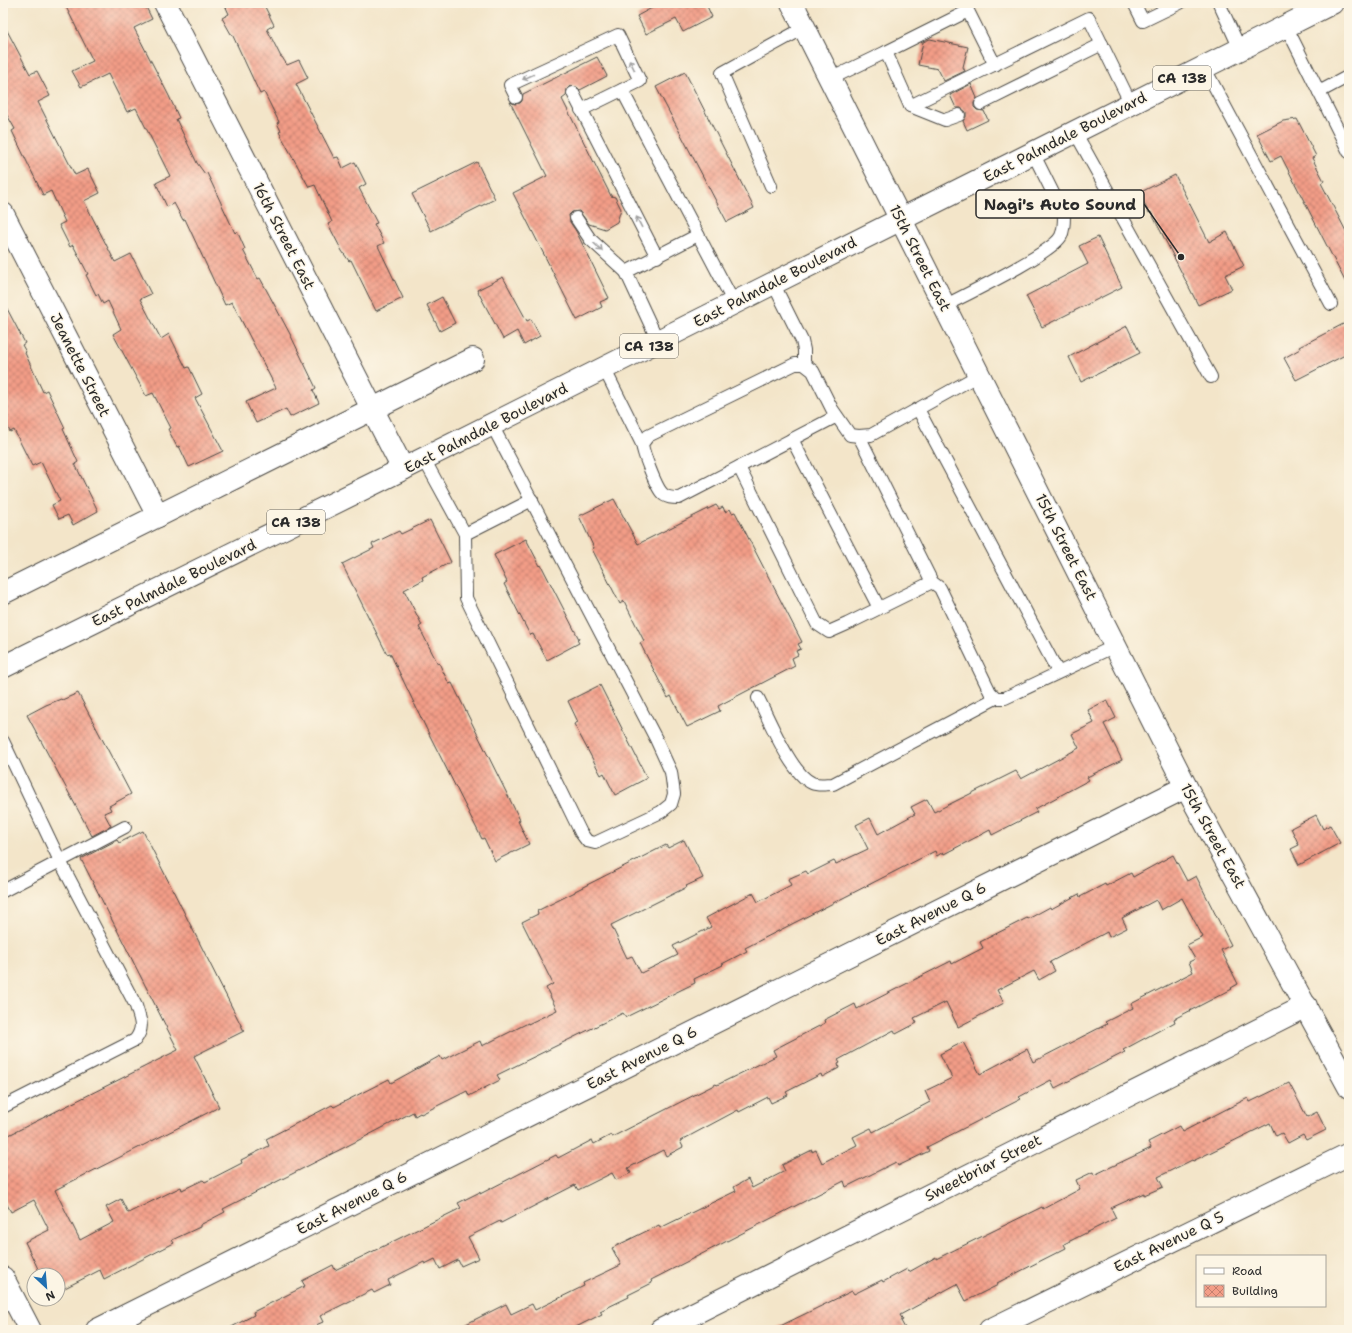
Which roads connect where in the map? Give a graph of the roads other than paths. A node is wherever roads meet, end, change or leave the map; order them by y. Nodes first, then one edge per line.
1 (165, 3) edge
2 (792, 3) edge
3 (1134, 3) edge
4 (1180, 3) edge
5 (1219, 3) edge
6 (1332, 3) edge
7 (1286, 26) junction
8 (804, 28) junction
9 (1102, 44) junction
10 (1240, 49) junction
11 (886, 52) junction
12 (995, 65) junction
13 (1204, 67) junction
14 (1349, 76) edge
15 (830, 78) junction
16 (622, 90) junction
17 (1319, 92) junction
18 (573, 93) dead end
19 (516, 98) dead end
20 (980, 104) dead end
21 (1131, 104) junction
22 (910, 106) junction
23 (581, 110) junction
24 (959, 115) dead end
25 (1075, 132) junction
26 (1349, 152) edge
27 (1033, 153) junction
28 (772, 186) dead end
29 (3, 214) edge
30 (576, 218) dead end
31 (901, 219) junction
32 (698, 235) junction
33 (657, 256) junction
34 (626, 272) junction
35 (773, 284) junction
36 (734, 303) junction
37 (1331, 304) dead end
38 (944, 306) junction
39 (658, 342) junction
40 (474, 359) dead end
41 (804, 364) junction
42 (604, 368) junction
43 (979, 375) junction
44 (1211, 377) dead end
45 (918, 409) junction
46 (372, 410) junction
47 (837, 416) junction
48 (492, 424) junction
49 (859, 436) junction
50 (792, 439) junction
51 (642, 444) junction
52 (424, 459) junction
53 (739, 467) junction
54 (403, 469) junction
55 (532, 500) junction
56 (158, 516) junction
57 (465, 534) junction
58 (932, 582) junction
59 (3, 593) edge
60 (879, 608) junction
61 (1115, 646) junction
62 (3, 667) edge
63 (1058, 672) junction
64 (758, 698) dead end
65 (996, 698) junction
66 (3, 741) edge
67 (1186, 787) junction
68 (125, 827) dead end
69 (60, 861) junction
70 (3, 891) edge
71 (1306, 1006) junction
72 (1349, 1087) edge
73 (3, 1107) edge
74 (1349, 1154) edge
75 (3, 1278) edge
76 (30, 1330) edge
77 (97, 1330) edge
78 (661, 1330) edge
79 (990, 1330) edge

1 - 46 main road, 16th Street East
2 - 8 main road, 15th Street East
3 - 4 lane
5 - 10 lane
6 - 7 main road, East Palmdale Boulevard / CA 138
7 - 10 main road, East Palmdale Boulevard / CA 138
7 - 17 lane
8 - 15 main road, 15th Street East
8 - 28 lane
9 - 12 lane
9 - 20 lane
9 - 21 lane
10 - 13 main road, East Palmdale Boulevard / CA 138
11 - 12 lane
11 - 15 lane
11 - 22 lane
12 - 22 lane
13 - 21 main road, East Palmdale Boulevard / CA 138
13 - 37 lane
14 - 17 lane
15 - 31 main road, 15th Street East
16 -> 19 lane
16 - 23 lane
16 - 32 lane
17 - 26 lane
18 - 23 lane
21 - 25 main road, East Palmdale Boulevard / CA 138
22 - 24 lane
33 -> 23 lane
25 - 27 main road, East Palmdale Boulevard / CA 138
25 - 44 lane
27 - 31 main road, East Palmdale Boulevard / CA 138
27 - 38 lane
29 - 56 main road, Jeanette Street
30 -> 34 lane
31 - 35 main road, East Palmdale Boulevard / CA 138
31 - 38 main road, 15th Street East
32 - 33 lane
32 - 36 lane
33 - 34 lane
34 - 39 lane
35 - 36 main road, East Palmdale Boulevard / CA 138
35 - 41 lane
36 - 39 main road, East Palmdale Boulevard / CA 138
38 - 43 main road, 15th Street East
39 - 42 main road, East Palmdale Boulevard / CA 138
40 - 46 main road
41 - 47 lane
41 - 51 lane
42 - 48 main road, East Palmdale Boulevard / CA 138
42 - 51 lane
43 - 45 lane
43 - 61 main road, 15th Street East
45 - 49 lane
45 - 63 lane
46 - 54 main road, 16th Street East
46 - 56 main road
47 - 49 lane
47 - 50 lane
48 - 52 main road, East Palmdale Boulevard / CA 138
48 - 55 lane
49 - 58 lane
50 - 53 lane
50 - 60 lane
51 - 53 lane
52 - 54 main road, East Palmdale Boulevard / CA 138
52 - 57 lane
53 - 60 lane
54 - 62 main road, East Palmdale Boulevard / CA 138
55 - 57 lane
55 - 57 lane
56 - 59 main road
58 - 60 lane
58 - 65 lane
61 - 63 lane
61 - 67 main road, 15th Street East
63 - 65 lane
64 - 65 lane
66 - 69 lane
67 - 71 main road, 15th Street East
67 - 77 main road, East Avenue Q 6
68 - 69 lane
69 - 70 lane
69 - 73 lane
71 - 72 main road, 15th Street East
71 - 78 main road, Sweetbriar Street
74 - 79 main road, East Avenue Q 5
75 - 76 main road

